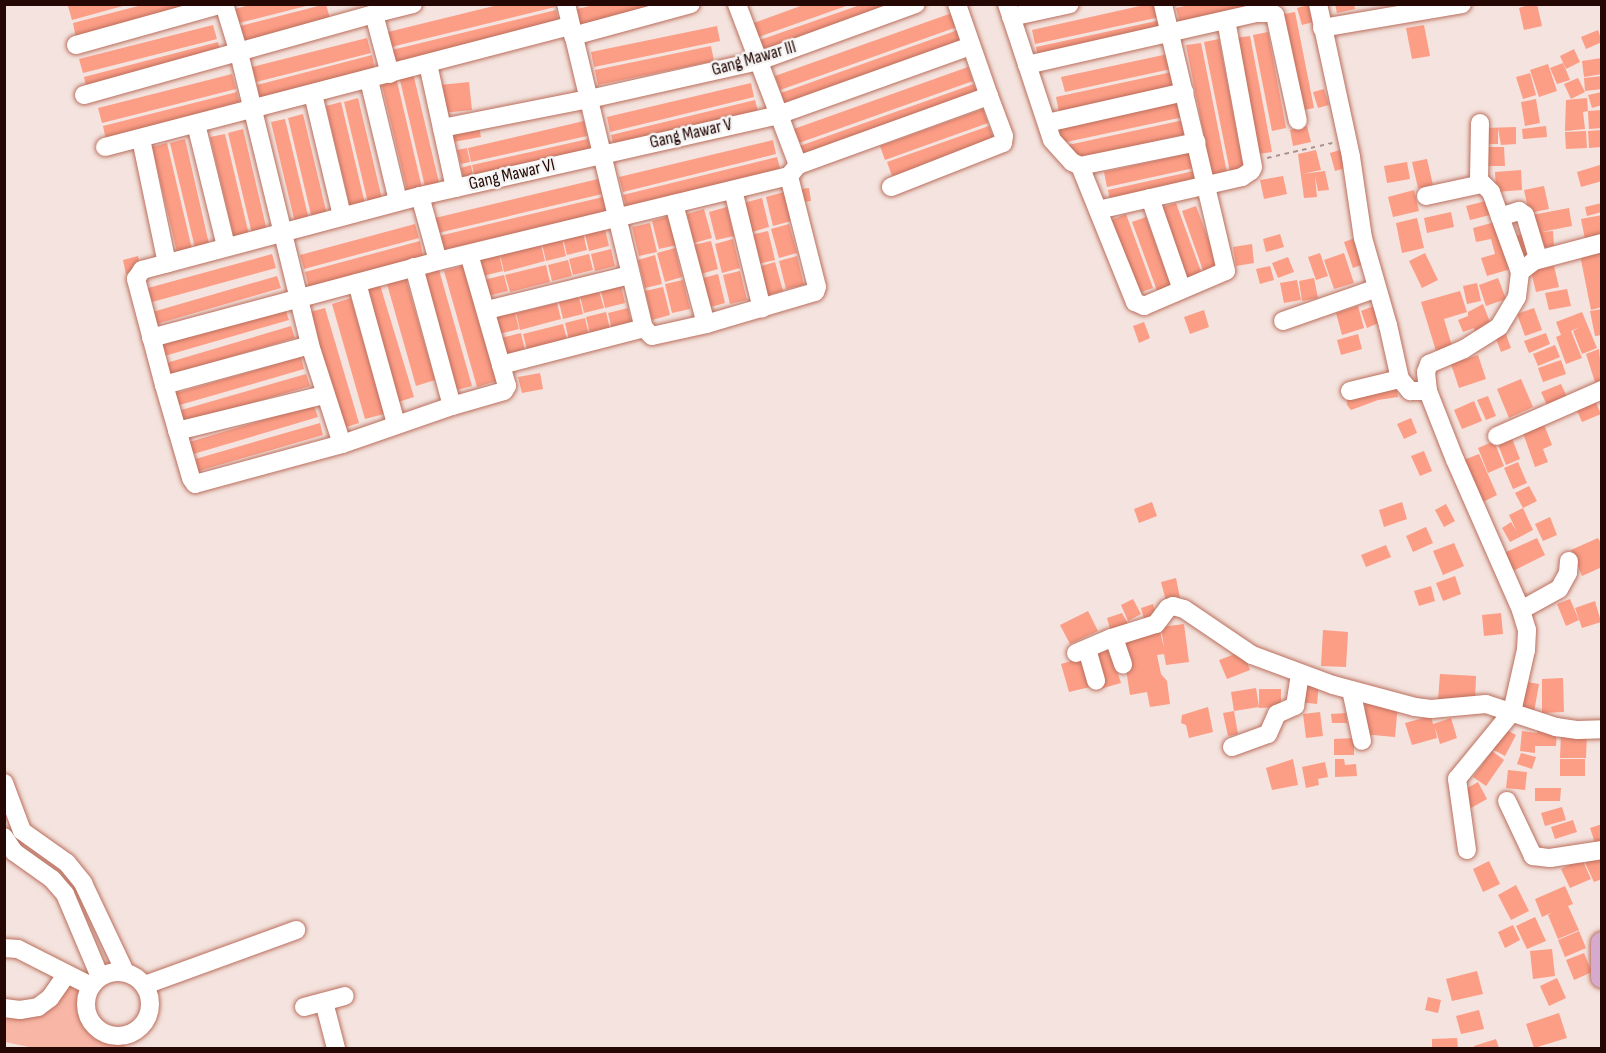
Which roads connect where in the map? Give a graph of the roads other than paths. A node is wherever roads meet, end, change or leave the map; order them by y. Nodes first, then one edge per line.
1 (223, 4) edge
2 (414, 4) edge
3 (566, 4) edge
4 (691, 4) edge
5 (737, 4) edge
6 (916, 4) edge
7 (957, 4) edge
8 (1070, 4) edge
9 (1163, 4) edge
10 (1318, 4) edge
11 (1462, 4) edge
12 (378, 10) edge
13 (1009, 11) edge
14 (1226, 20) junction
15 (1322, 28) junction
16 (572, 31) junction
17 (1171, 34) junction
18 (76, 45) dead end
19 (971, 46) junction
20 (239, 53) junction
21 (759, 61) junction
22 (428, 64) junction
23 (1027, 65) junction
24 (390, 74) junction
25 (369, 80) junction
26 (1185, 92) junction
27 (313, 94) junction
28 (84, 95) dead end
29 (989, 96) junction
30 (589, 99) junction
31 (253, 109) junction
32 (778, 115) junction
33 (1298, 121) dead end
34 (1047, 123) junction
35 (1480, 123) dead end
36 (196, 124) junction
37 (442, 128) junction
38 (141, 139) junction
39 (1197, 142) junction
40 (105, 147) dead end
41 (603, 154) junction
42 (1080, 166) junction
43 (793, 171) junction
44 (1482, 184) junction
45 (1205, 185) junction
46 (891, 187) dead end
47 (455, 188) junction
48 (733, 190) junction
49 (420, 196) junction
50 (1426, 196) dead end
51 (1150, 198) junction
52 (398, 201) junction
53 (674, 204) junction
54 (1098, 210) junction
55 (342, 216) junction
56 (617, 216) junction
57 (1500, 217) junction
58 (284, 231) junction
59 (1602, 243) edge
60 (226, 246) junction
61 (470, 254) junction
62 (1538, 258) junction
63 (438, 261) junction
64 (167, 263) junction
65 (414, 267) junction
66 (1520, 272) junction
67 (630, 275) junction
68 (357, 283) junction
69 (1375, 288) junction
70 (1182, 290) junction
71 (300, 298) junction
72 (762, 309) junction
73 (486, 310) junction
74 (1283, 321) dead end
75 (706, 324) junction
76 (644, 328) junction
77 (151, 338) junction
78 (310, 345) junction
79 (501, 365) junction
80 (164, 385) junction
81 (1415, 388) junction
82 (1602, 390) edge
83 (1350, 391) dead end
84 (324, 395) junction
85 (452, 406) junction
86 (396, 424) junction
87 (177, 431) junction
88 (1497, 436) dead end
89 (342, 444) junction
90 (1569, 561) dead end
91 (1521, 610) junction
92 (1114, 638) junction
93 (1123, 664) dead end
94 (1300, 673) junction
95 (1096, 681) dead end
96 (1351, 690) junction
97 (1509, 710) junction
98 (1602, 729) edge
99 (1362, 741) dead end
100 (1232, 747) dead end
101 (4, 783) edge
102 (1507, 801) dead end
103 (4, 837) edge
104 (1467, 850) dead end
105 (1602, 850) edge
106 (296, 930) dead end
107 (1602, 943) edge
108 (4, 948) edge
109 (125, 972) junction
110 (68, 974) junction
111 (1602, 978) edge
112 (96, 982) junction
113 (145, 985) junction
114 (345, 996) dead end
115 (324, 1002) junction
116 (304, 1007) dead end
117 (4, 1008) edge
118 (130, 1042) edge
119 (336, 1048) edge

1 - 18 street
1 - 20 street
2 - 12 street
3 - 16 street
4 - 16 street
5 - 21 street
6 - 21 street, Gang Mawar III
7 - 19 street
8 - 13 street
9 - 17 street
10 - 15 street
11 - 15 street
12 - 20 street
12 - 24 street
13 - 23 street
14 - 17 street
14 - 33 street
14 - 45 street
15 - 69 street
16 - 22 street
16 - 30 street
17 - 23 street
17 - 26 street
19 - 29 street
19 - 32 street, Gang Mawar V
20 - 28 street
20 - 31 street
21 - 30 street, Gang Mawar III
21 - 32 street
22 - 24 street
22 - 37 street
23 - 34 street
24 - 25 street
25 - 27 street
25 - 52 street
26 - 34 street
26 - 39 street
27 - 31 street
27 - 55 street
29 - 43 street
29 - 46 street
30 - 37 street, Gang Mawar III
30 - 41 street
31 - 36 street
31 - 58 street
32 - 41 street, Gang Mawar V
32 - 43 street
34 - 42 street
35 - 44 street
36 - 38 street
36 - 60 street
37 - 47 street
38 - 40 street
38 - 64 street
39 - 42 street
39 - 45 street
41 - 47 street, Gang Mawar VI
41 - 56 street
42 - 54 street
43 - 48 street
43 - 72 street
44 - 50 street
44 - 57 street
45 - 51 street
45 - 70 street
47 - 49 street, Gang Mawar VI
48 - 53 street
48 - 72 street
49 - 52 street, Gang Mawar VI
49 - 63 street
51 - 54 street
51 - 70 street
52 - 55 street, Gang Mawar VI
53 - 56 street
53 - 75 street
54 - 70 street
55 - 58 street, Gang Mawar VI
56 - 61 street
56 - 67 street
57 - 62 street
57 - 66 street
58 - 60 street, Gang Mawar VI
58 - 71 street
59 - 62 street
60 - 64 street, Gang Mawar VI
61 - 63 street
61 - 73 street
62 - 66 street
63 - 65 street
64 - 77 street, Gang Mawar VI
65 - 68 street
65 - 85 street
66 - 81 street
67 - 73 street
67 - 76 street
68 - 71 street
68 - 86 street
69 - 74 street
69 - 81 street
71 - 77 street
71 - 78 street
72 - 75 street
73 - 79 street
75 - 76 street
76 - 79 street
77 - 80 street
78 - 80 street
78 - 84 street
79 - 85 street
80 - 87 street
81 - 83 street
81 - 91 street
82 - 88 street
84 - 87 street
84 - 89 street
85 - 86 street
86 - 89 street
87 - 89 street
90 - 91 street
91 - 97 street
92 - 93 street
92 - 94 street
92 - 95 street
94 - 96 street
94 - 100 street
96 - 97 street
96 - 99 street
97 - 98 street
97 - 104 street
101 - 109 street
102 - 105 street
103 - 112 street
106 - 113 street
107 - 111 main road
108 - 110 street
109 - 112 street
109 - 113 street
110 - 112 street
110 - 117 street
112 - 118 street
113 - 118 street
114 - 115 street
115 - 116 street
115 - 119 street

